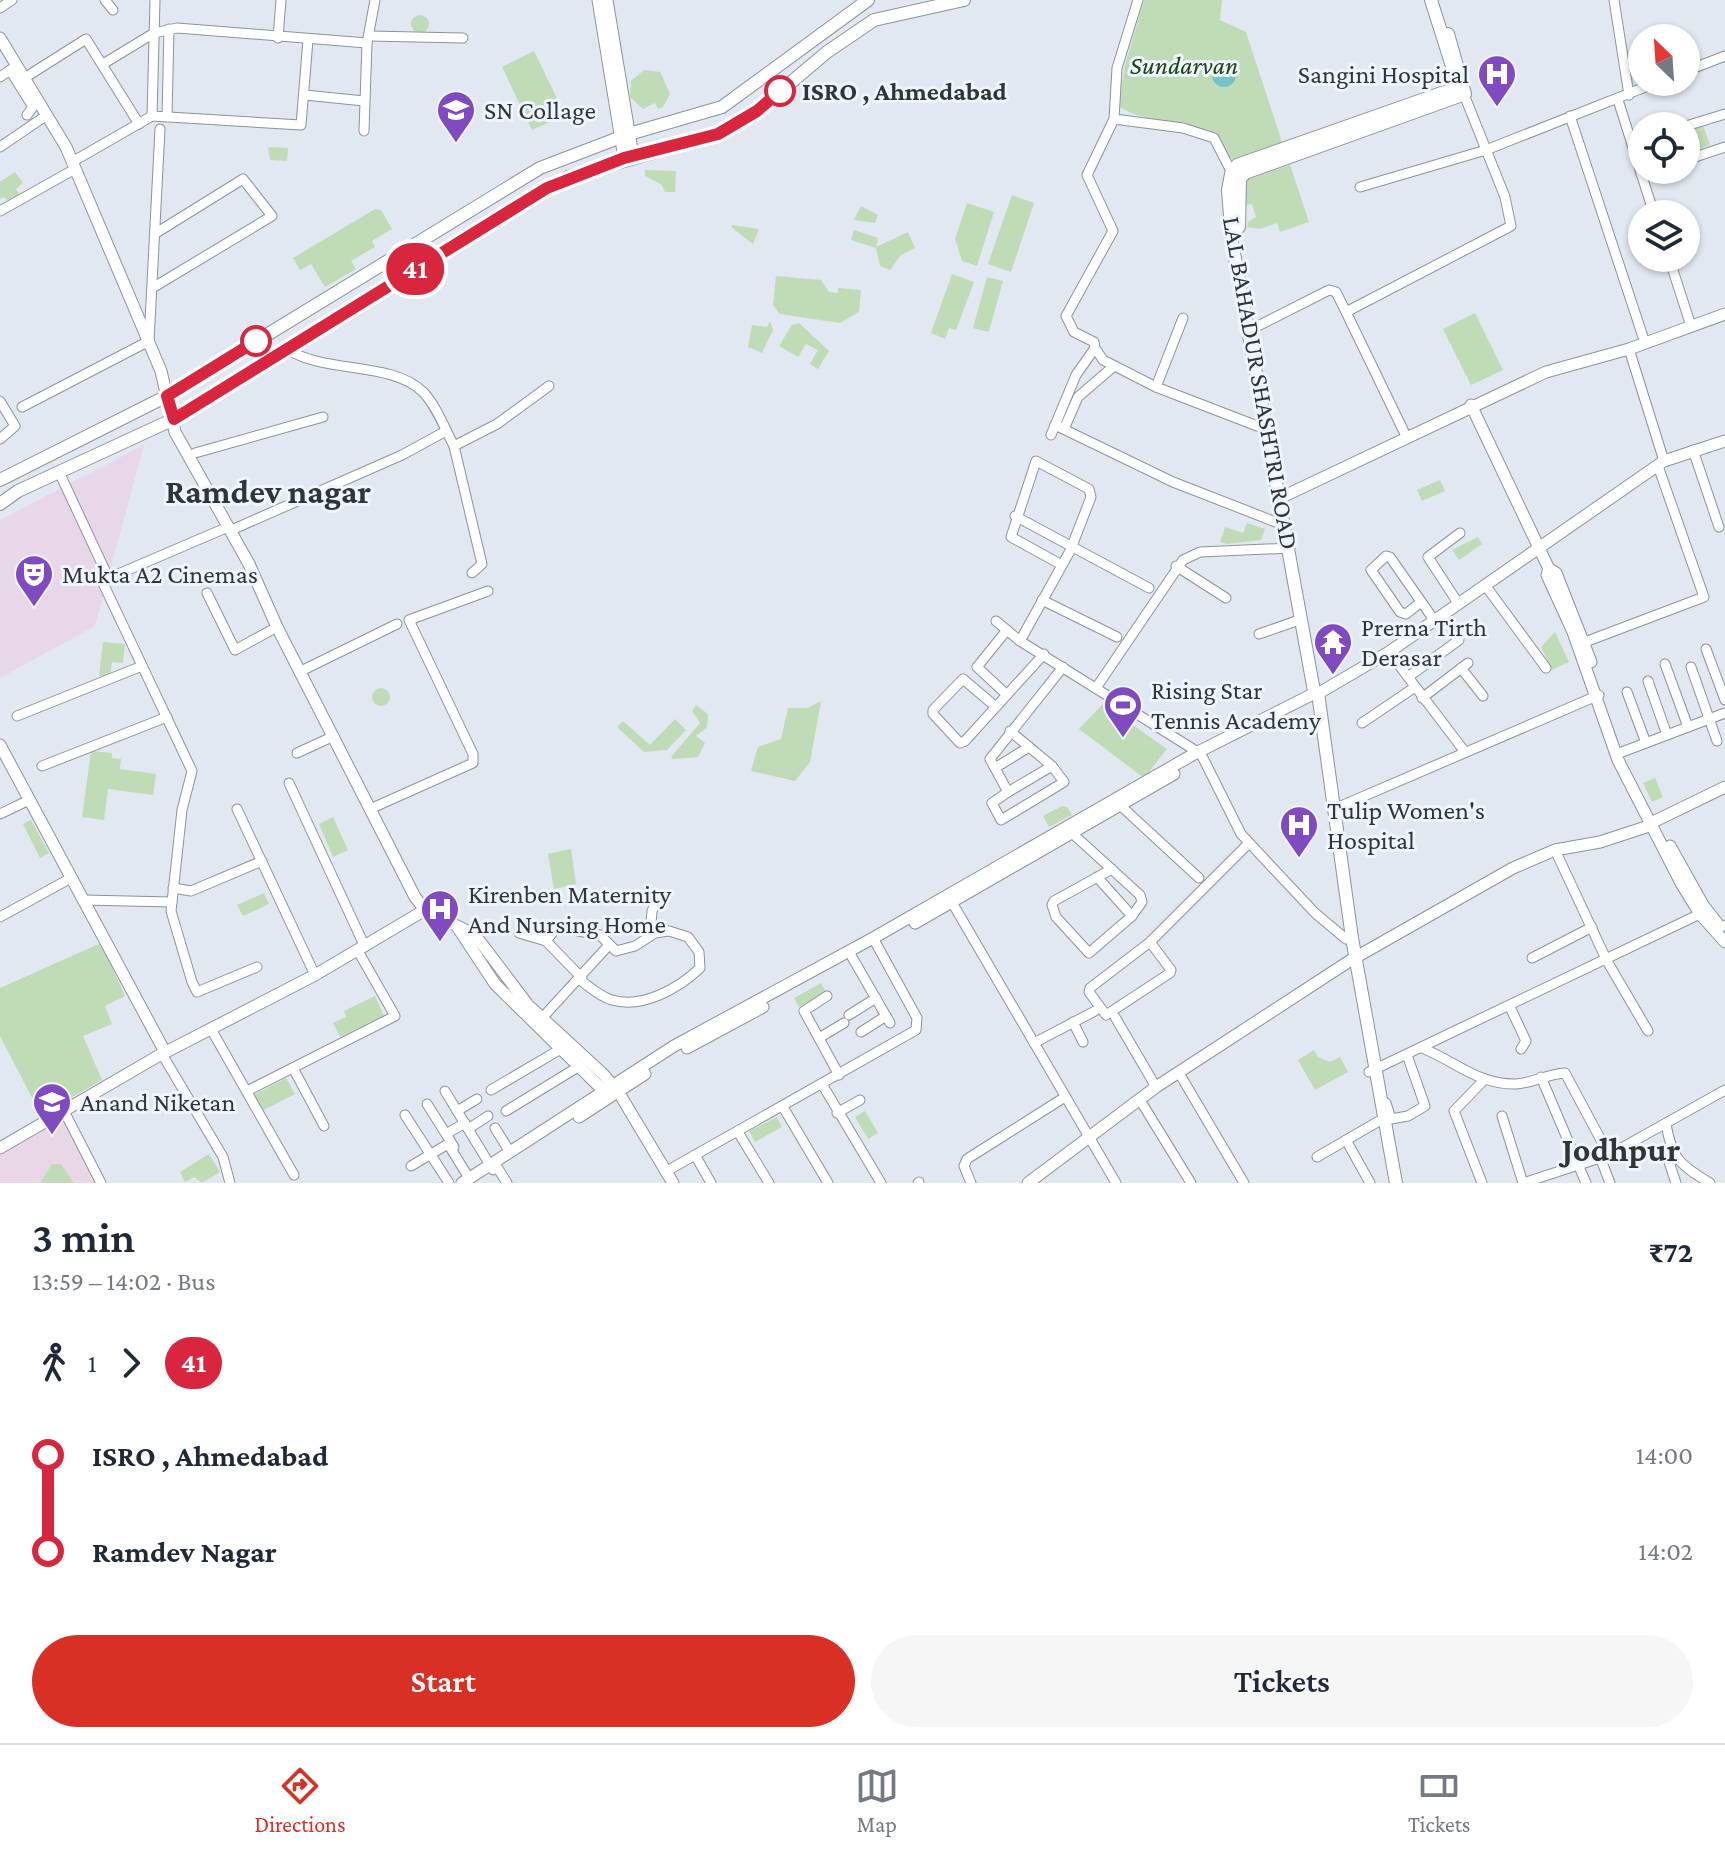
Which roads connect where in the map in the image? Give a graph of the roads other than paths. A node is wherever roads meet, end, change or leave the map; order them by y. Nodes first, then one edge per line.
1 (12, 0) edge
2 (105, 0) edge
3 (155, 0) edge
4 (281, 0) edge
5 (375, 0) edge
6 (598, 0) edge
7 (607, 0) edge
8 (868, 0) edge
9 (964, 0) edge
10 (1138, 0) edge
11 (1431, 0) edge
12 (1437, 0) edge
13 (1614, 0) edge
14 (0, 8) edge
15 (113, 10) dead end
16 (169, 29) junction
17 (154, 33) junction
18 (0, 38) edge
19 (278, 38) junction
20 (463, 38) dead end
21 (368, 39) junction
22 (308, 40) junction
23 (1725, 56) edge
24 (103, 64) junction
25 (1700, 66) edge
26 (14, 68) junction
27 (0, 77) edge
28 (26, 77) junction
29 (1628, 89) edge
30 (1460, 90) junction
31 (305, 95) junction
32 (1628, 95) edge
33 (1618, 100) junction
34 (364, 101) junction
35 (1725, 114) edge
36 (27, 115) dead end
37 (47, 115) junction
38 (152, 116) junction
39 (1570, 116) junction
40 (167, 117) junction
41 (1114, 119) junction
42 (1628, 122) edge
43 (1700, 122) edge
44 (139, 124) junction
45 (160, 129) dead end
46 (364, 131) dead end
47 (624, 136) junction
48 (0, 147) edge
49 (1725, 147) edge
50 (1486, 150) junction
51 (1700, 155) edge
52 (629, 157) junction
53 (74, 166) junction
54 (1235, 176) junction
55 (1360, 187) dead end
56 (0, 211) edge
57 (156, 233) junction
58 (1674, 272) edge
59 (154, 287) junction
60 (1346, 312) junction
61 (1725, 314) edge
62 (1183, 318) dead end
63 (1691, 326) junction
64 (1254, 328) junction
65 (149, 341) junction
66 (1645, 343) junction
67 (1095, 348) junction
68 (287, 349) junction
69 (1629, 349) junction
70 (1114, 366) junction
71 (549, 386) dead end
72 (1156, 387) junction
73 (167, 396) junction
74 (0, 401) edge
75 (1471, 405) junction
76 (22, 407) dead end
77 (323, 417) dead end
78 (174, 419) junction
79 (1265, 429) junction
80 (1057, 430) junction
81 (446, 431) junction
82 (1406, 436) junction
83 (0, 439) edge
84 (1725, 441) edge
85 (454, 446) junction
86 (1693, 450) junction
87 (195, 453) junction
88 (1661, 464) junction
89 (59, 472) junction
90 (0, 480) edge
91 (1283, 496) junction
92 (0, 504) edge
93 (1015, 516) junction
94 (1286, 526) junction
95 (1719, 527) dead end
96 (232, 528) junction
97 (1460, 533) dead end
98 (1071, 545) junction
99 (1290, 548) junction
100 (1539, 548) junction
101 (1062, 565) junction
102 (1176, 566) junction
103 (1549, 569) junction
104 (472, 573) dead end
105 (109, 579) junction
106 (1485, 585) junction
107 (1149, 588) dead end
108 (488, 591) dead end
109 (207, 593) dead end
110 (1226, 598) dead end
111 (1042, 600) junction
112 (1421, 602) junction
113 (1458, 603) junction
114 (1302, 619) junction
115 (1434, 620) junction
116 (996, 621) dead end
117 (397, 624) dead end
118 (277, 627) junction
119 (1007, 630) junction
120 (1259, 634) dead end
121 (1117, 637) dead end
122 (1459, 640) dead end
123 (1020, 641) junction
124 (1585, 642) junction
125 (1706, 649) dead end
126 (1389, 652) junction
127 (1044, 654) junction
128 (1665, 664) dead end
129 (142, 666) junction
130 (1063, 667) junction
131 (1691, 667) dead end
132 (1546, 668) dead end
133 (299, 672) junction
134 (1408, 677) junction
135 (1648, 681) dead end
136 (1415, 687) junction
137 (1096, 688) junction
138 (1627, 692) dead end
139 (1316, 693) junction
140 (1007, 695) junction
141 (1483, 696) dead end
142 (1597, 696) junction
143 (1422, 698) junction
144 (1725, 700) edge
145 (996, 707) junction
146 (1725, 713) edge
147 (17, 716) dead end
148 (167, 717) junction
149 (1709, 719) junction
150 (1362, 723) dead end
151 (1688, 727) junction
152 (1010, 731) junction
153 (1667, 735) junction
154 (334, 736) junction
155 (1717, 741) dead end
156 (1646, 743) junction
157 (0, 745) edge
158 (1029, 747) junction
159 (1465, 752) junction
160 (1622, 752) junction
161 (297, 753) dead end
162 (1200, 754) junction
163 (42, 766) dead end
164 (1052, 766) junction
165 (995, 768) junction
166 (289, 783) dead end
167 (1725, 789) edge
168 (1008, 792) junction
169 (29, 800) junction
170 (1121, 806) junction
171 (237, 809) dead end
172 (370, 809) junction
173 (1334, 809) junction
174 (0, 814) edge
175 (1654, 824) junction
176 (1073, 834) junction
177 (1249, 843) junction
178 (1555, 850) junction
179 (262, 861) junction
180 (1112, 869) junction
181 (1097, 877) junction
182 (71, 878) junction
183 (1199, 878) dead end
184 (173, 888) junction
185 (658, 898) dead end
186 (949, 899) junction
187 (83, 900) junction
188 (172, 902) junction
189 (425, 910) junction
190 (1704, 913) junction
191 (1132, 916) junction
192 (0, 917) edge
193 (1592, 927) junction
194 (458, 928) junction
195 (1724, 928) edge
196 (519, 933) dead end
197 (650, 936) junction
198 (1346, 939) junction
199 (546, 941) junction
200 (875, 941) junction
201 (1150, 942) junction
202 (1725, 942) edge
203 (608, 946) junction
204 (362, 949) junction
205 (852, 957) junction
206 (1532, 958) dead end
207 (1354, 959) junction
208 (1607, 961) junction
209 (257, 967) dead end
210 (315, 975) junction
211 (581, 979) junction
212 (827, 996) dead end
213 (876, 998) junction
214 (1510, 1007) junction
215 (1095, 1011) dead end
216 (543, 1017) junction
217 (1115, 1017) dead end
218 (1073, 1022) junction
219 (211, 1029) junction
220 (1648, 1031) dead end
221 (861, 1032) dead end
222 (819, 1038) junction
223 (1083, 1042) dead end
224 (1034, 1043) junction
225 (1422, 1048) junction
226 (1521, 1049) dead end
227 (559, 1050) junction
228 (162, 1054) junction
229 (1407, 1055) junction
230 (578, 1067) junction
231 (293, 1068) junction
232 (1374, 1071) junction
233 (1179, 1073) junction
234 (839, 1075) junction
235 (1541, 1077) junction
236 (1485, 1079) junction
237 (822, 1084) junction
238 (1156, 1087) junction
239 (491, 1090) dead end
240 (1725, 1090) edge
241 (247, 1091) junction
242 (445, 1091) dead end
243 (615, 1095) junction
244 (1065, 1097) junction
245 (477, 1099) dead end
246 (860, 1100) dead end
247 (1140, 1100) junction
248 (427, 1104) dead end
249 (783, 1107) junction
250 (64, 1111) junction
251 (457, 1111) junction
252 (506, 1111) dead end
253 (837, 1113) junction
254 (405, 1115) dead end
255 (488, 1116) dead end
256 (1502, 1116) dead end
257 (1379, 1121) junction
258 (1666, 1124) junction
259 (324, 1126) dead end
260 (466, 1126) junction
261 (495, 1128) dead end
262 (738, 1132) junction
263 (446, 1134) junction
264 (1089, 1138) junction
265 (1346, 1140) junction
266 (0, 1148) edge
267 (1670, 1151) junction
268 (510, 1152) junction
269 (431, 1154) junction
270 (695, 1155) junction
271 (1604, 1156) junction
272 (1317, 1157) dead end
273 (1579, 1164) junction
274 (411, 1166) dead end
275 (493, 1167) junction
276 (665, 1172) junction
277 (294, 1175) dead end
278 (1551, 1179) edge
279 (470, 1180) edge
280 (101, 1183) edge
281 (230, 1183) edge
282 (449, 1183) edge
283 (507, 1183) edge
284 (673, 1183) edge
285 (711, 1183) edge
286 (769, 1183) edge
287 (828, 1183) edge
288 (881, 1183) edge
289 (971, 1183) edge
290 (1028, 1183) edge
291 (1116, 1183) edge
292 (1191, 1183) edge
293 (1244, 1183) edge
294 (1370, 1183) edge
295 (1393, 1183) edge
296 (1482, 1183) edge
297 (1523, 1183) edge
298 (1586, 1183) edge
299 (1610, 1183) edge
300 (1676, 1183) edge
301 (1710, 1183) edge

1 - 14 street
2 - 15 street
3 - 17 street
4 - 19 street
5 - 21 street
6 - 47 street
7 - 47 street
8 - 47 main road
9 - 52 main road
10 - 41 street
11 - 30 main road
12 - 30 main road
13 - 29 street
16 - 17 street
16 - 19 street
16 - 40 street
17 - 24 street
17 - 38 street
18 - 26 street
19 - 22 street
20 - 21 street
21 - 22 street
21 - 34 street
22 - 31 street
23 - 25 street
24 - 28 street
24 - 44 street
26 - 27 street
26 - 28 street
26 - 36 street
28 - 37 street
30 - 50 street
30 - 54 main road
31 - 34 street
31 - 40 street
32 - 33 street
33 - 39 street
33 - 42 street
34 - 46 street
35 - 43 street
37 - 48 street
37 - 53 street
38 - 40 street
38 - 44 street
39 - 50 street
39 - 66 street
41 - 54 street
41 - 67 street
44 - 53 street
45 - 57 street
47 - 52 street
47 - 73 main road
49 - 51 street
50 - 55 street
50 - 60 street
52 - 68 main road
53 - 56 street
53 - 65 street
54 - 64 main road
54 - 79 main road, LAL BAHADUR SHASHTRI ROAD
57 - 59 street
57 - 59 street
58 - 63 street
59 - 65 street
60 - 64 street
60 - 82 street
61 - 63 street
62 - 72 street
63 - 66 street
64 - 91 main road
65 - 73 street
65 - 76 street
66 - 69 street
67 - 70 street
67 - 80 street
68 - 78 main road
68 - 81 street
69 - 75 street
69 - 88 street
70 - 72 street
70 - 80 street
71 - 85 street
72 - 79 street
73 - 78 street
73 - 90 main road
74 - 83 street
75 - 82 street
75 - 100 street
77 - 87 street
78 - 87 street
78 - 89 main road
78 - 96 street
79 - 91 main road, LAL BAHADUR SHASHTRI ROAD
80 - 94 street
81 - 85 street
81 - 96 street
82 - 91 street
84 - 86 street
85 - 104 street
86 - 88 street
86 - 95 street
87 - 96 street
88 - 100 street
88 - 124 street
89 - 92 main road
89 - 105 street
91 - 94 main road, LAL BAHADUR SHASHTRI ROAD
91 - 139 main road
93 - 98 street
93 - 98 street
93 - 101 street
94 - 99 main road, LAL BAHADUR SHASHTRI ROAD
96 - 105 street
96 - 118 street
97 - 113 street
98 - 101 street
98 - 107 street
99 - 102 street
99 - 114 main road, LAL BAHADUR SHASHTRI ROAD
100 - 103 street
100 - 106 street
101 - 111 street
102 - 110 street
102 - 137 street
103 - 124 street
103 - 142 street
105 - 129 street
106 - 113 street
106 - 132 street
108 - 172 street
109 - 118 street
111 - 121 street
111 - 123 street
112 - 112 street
112 - 115 street
113 - 115 street
114 - 120 street
114 - 139 main road, LAL BAHADUR SHASHTRI ROAD
115 - 126 street
116 - 119 street
117 - 133 street
118 - 133 street
119 - 123 street
119 - 140 street
122 - 134 street
123 - 127 street
124 - 142 street
125 - 144 street
126 - 134 street
126 - 139 street
127 - 130 street
127 - 140 street
128 - 151 street
129 - 147 street
129 - 148 street
130 - 137 street
130 - 152 street
131 - 149 street
133 - 154 street
134 - 136 street
135 - 153 street
136 - 143 street
136 - 150 street
137 - 162 street
138 - 156 street
139 - 162 street
139 - 173 main road
139 - 198 main road, LAL BAHADUR SHASHTRI ROAD
140 - 145 street
141 - 143 street
142 - 159 street
142 - 160 street
142 - 175 street
143 - 159 street
145 - 145 street
146 - 149 street
148 - 163 street
148 - 184 street
149 - 151 street
149 - 155 street
151 - 153 street
152 - 158 street
152 - 165 street
153 - 156 street
154 - 161 street
154 - 172 street
156 - 160 street
157 - 169 street
158 - 164 street
158 - 165 street
159 - 173 street
160 - 175 street
162 - 170 street
162 - 177 street
162 - 186 street
164 - 168 street
164 - 168 street
165 - 168 street
166 - 204 street
167 - 175 street
169 - 174 street
169 - 182 street
170 - 176 street
170 - 183 street
171 - 179 street
172 - 189 street
173 - 207 main road
175 - 178 street
175 - 190 street
176 - 180 street
176 - 186 street
177 - 198 street
177 - 201 street
178 - 193 street
178 - 207 street
179 - 184 street
179 - 210 street
180 - 181 street
180 - 191 street
181 - 191 street
181 - 191 street
182 - 187 street
182 - 192 street
184 - 188 street
185 - 197 street
186 - 200 street
186 - 224 street
187 - 188 street
187 - 228 street
188 - 209 street
189 - 194 street
189 - 204 street
190 - 195 street
190 - 202 street
190 - 208 street
193 - 206 street
193 - 208 street
194 - 216 street
194 - 227 street
196 - 199 street
197 - 203 street
197 - 211 street
198 - 207 main road, LAL BAHADUR SHASHTRI ROAD
199 - 203 street
199 - 211 street
200 - 205 street
200 - 234 street
200 - 243 street
201 - 201 street
203 - 211 street
204 - 210 street
204 - 231 street
205 - 213 street
205 - 243 street
207 - 232 main road, LAL BAHADUR SHASHTRI ROAD
207 - 233 street
208 - 214 street
208 - 220 street
210 - 219 street
211 - 216 street
212 - 222 street
213 - 221 street
213 - 222 street
214 - 225 street
214 - 226 street
215 - 218 street
216 - 243 street
217 - 238 street
218 - 223 street
218 - 224 street
219 - 228 street
219 - 241 street
222 - 234 street
224 - 244 street
225 - 229 street
225 - 236 street
227 - 230 street
227 - 239 street
228 - 250 street
228 - 281 street
229 - 232 street
229 - 232 street
230 - 243 street
230 - 252 street
231 - 241 street
231 - 259 street
232 - 257 main road, LAL BAHADUR SHASHTRI ROAD
232 - 295 main road
233 - 238 street
233 - 293 street
234 - 237 street
235 - 236 street
235 - 271 street
235 - 273 street
236 - 296 street
237 - 249 street
237 - 253 street
238 - 247 street
240 - 258 street
241 - 277 street
242 - 251 street
243 - 268 street
243 - 275 street
243 - 276 street
244 - 264 street
244 - 289 street
245 - 251 street
246 - 253 street
247 - 264 street
247 - 292 street
248 - 263 street
249 - 262 street
249 - 287 street
250 - 266 street
250 - 280 street
251 - 260 street
253 - 288 street
254 - 269 street
255 - 260 street
256 - 297 street
257 - 265 street
257 - 295 main road, LAL BAHADUR SHASHTRI ROAD
258 - 267 street
258 - 271 street
260 - 263 street
260 - 275 street
261 - 268 street
262 - 270 street
262 - 286 street
263 - 279 street
264 - 290 street
264 - 291 street
265 - 272 street
265 - 294 street
267 - 300 street
267 - 301 street
268 - 275 street
269 - 274 street
269 - 279 street
269 - 282 street
270 - 276 street
270 - 285 street
271 - 273 street
271 - 299 street
273 - 278 street
273 - 298 street
275 - 279 street
275 - 283 street
276 - 284 street
278 - 297 street

